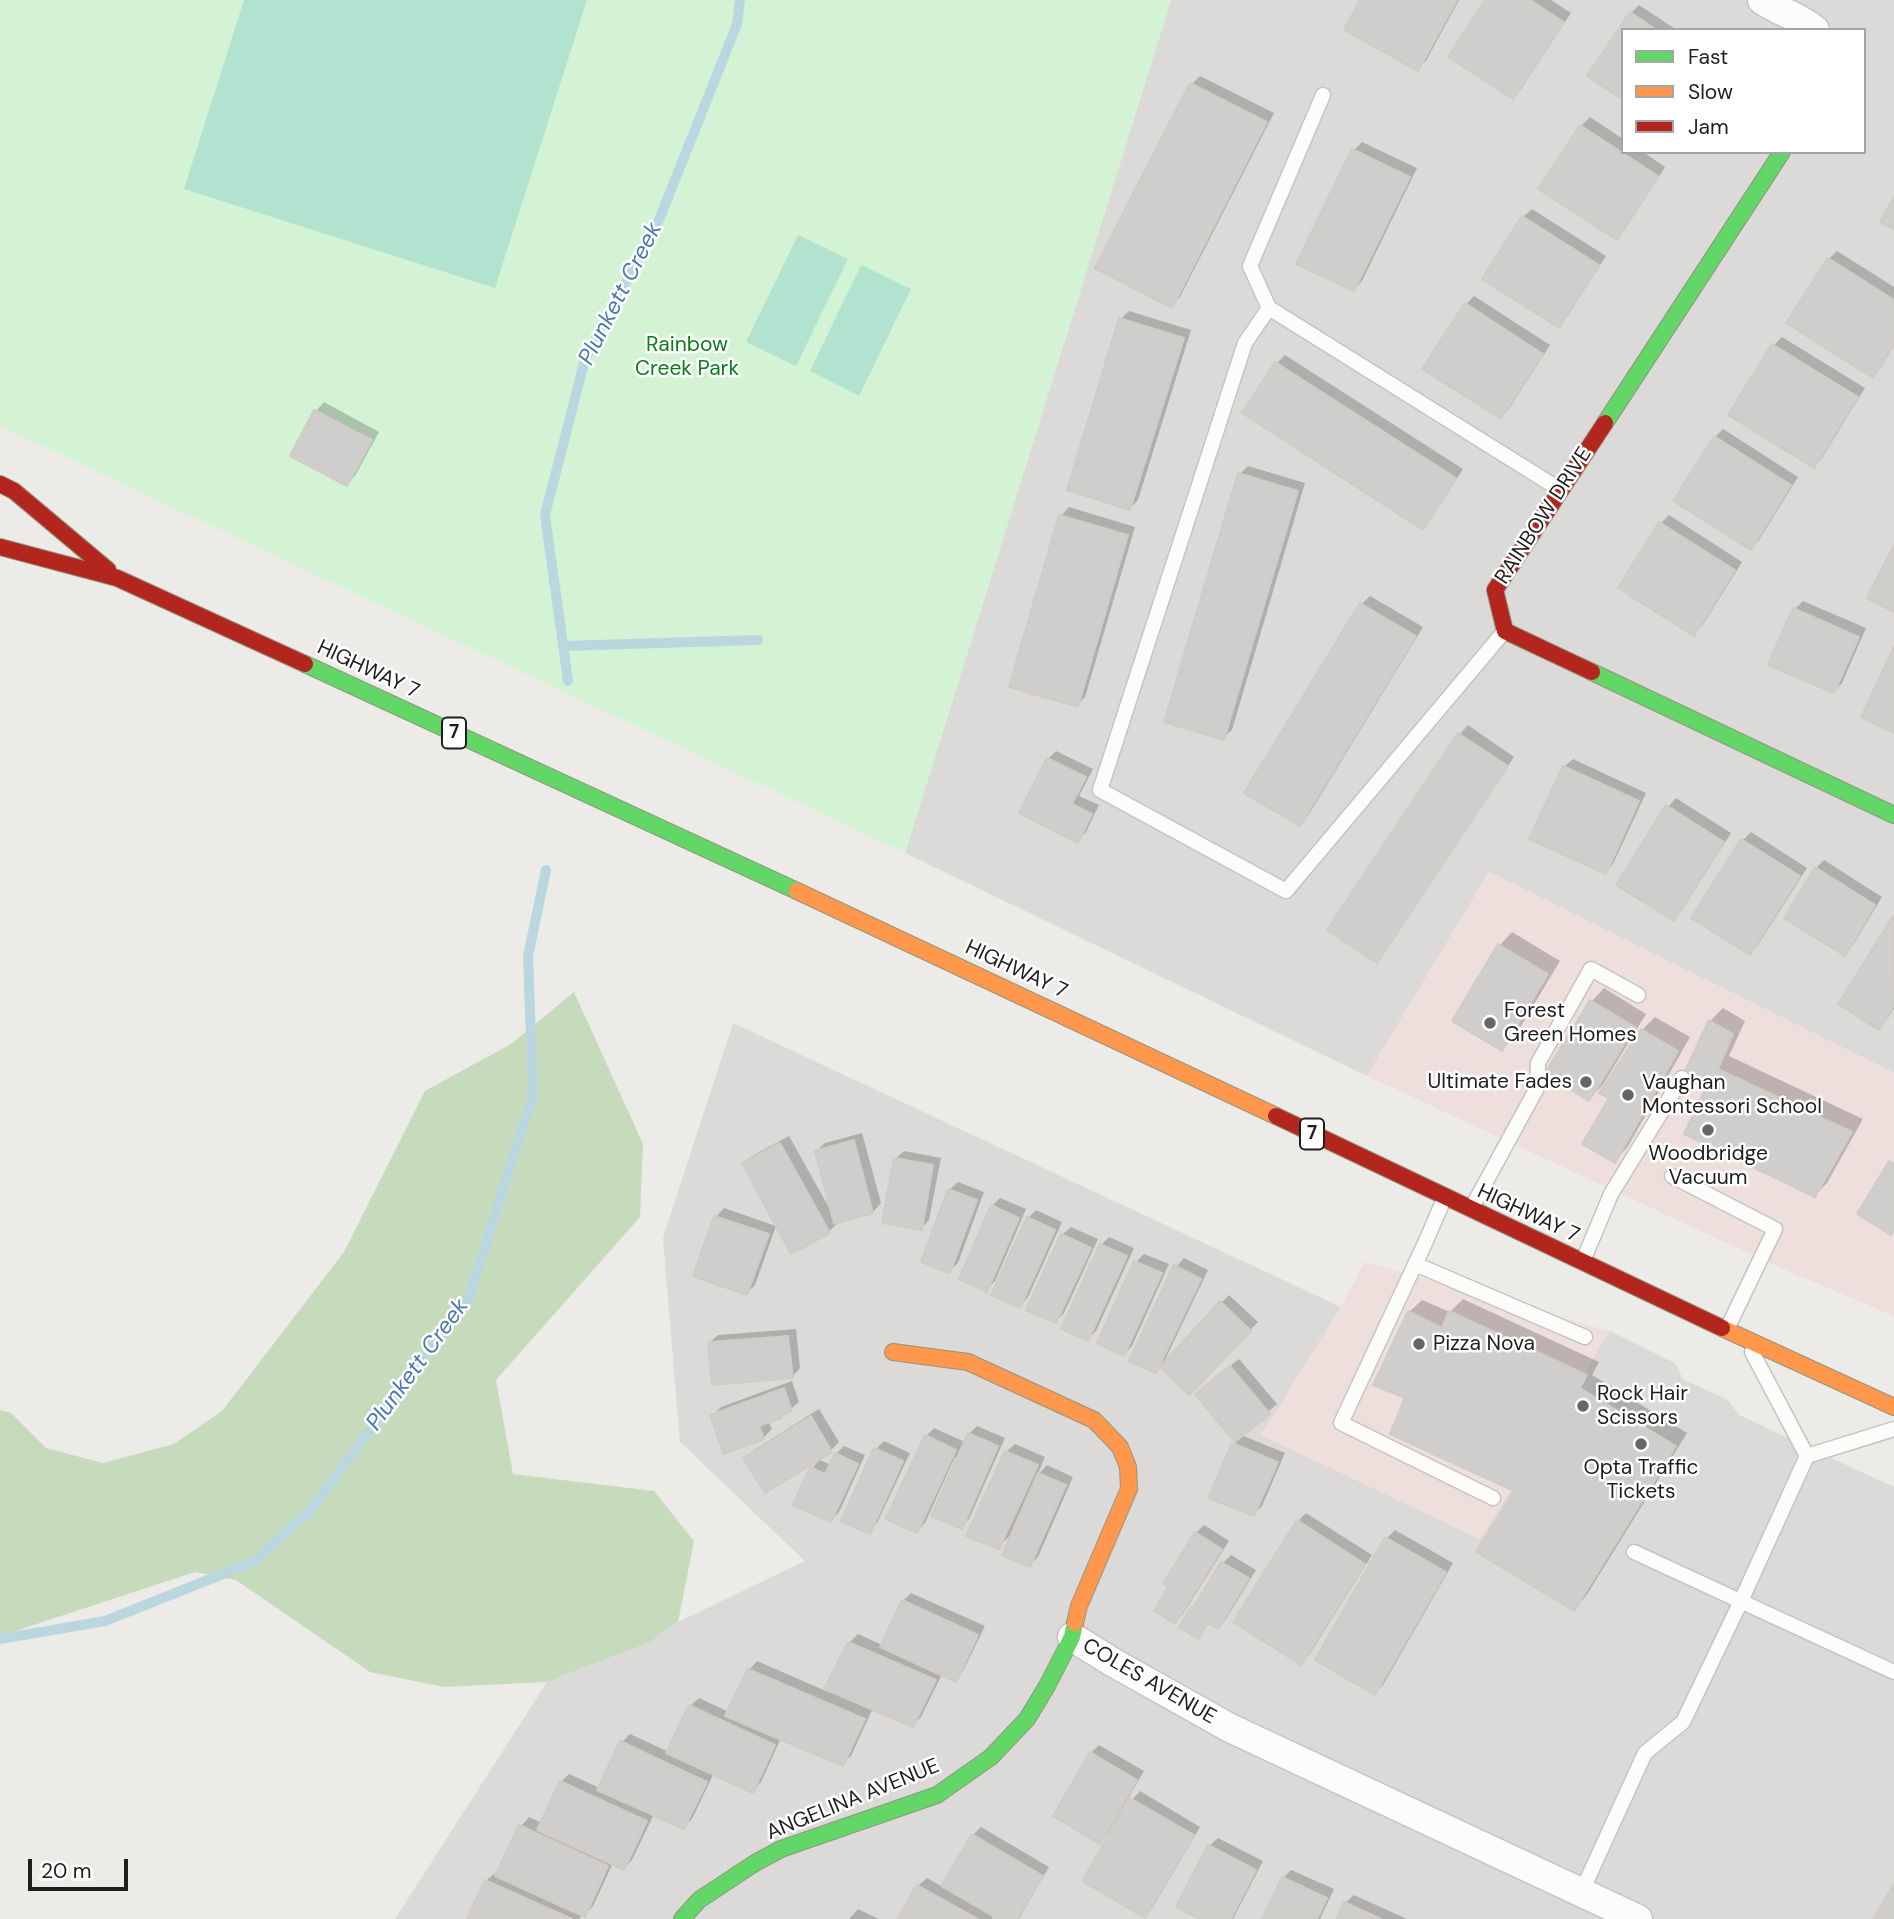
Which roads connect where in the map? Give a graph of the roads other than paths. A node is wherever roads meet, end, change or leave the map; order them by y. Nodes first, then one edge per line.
1 (1762, 0) edge
2 (1813, 28) edge
3 (1323, 95) dead end
4 (1781, 154) edge
5 (1269, 308) junction
6 (0, 484) edge
7 (1560, 490) junction
8 (0, 547) edge
9 (117, 578) junction
10 (1504, 631) junction
11 (1894, 815) edge
12 (1638, 995) dead end
13 (1682, 1078) dead end
14 (1672, 1176) dead end
15 (1444, 1197) junction
16 (1471, 1210) junction
17 (1582, 1263) junction
18 (1415, 1264) junction
19 (1727, 1331) junction
20 (1584, 1337) dead end
21 (1746, 1340) junction
22 (893, 1352) dead end
23 (1894, 1407) edge
24 (1894, 1429) edge
25 (1807, 1456) junction
26 (1493, 1498) dead end
27 (1634, 1552) dead end
28 (1741, 1601) junction
29 (1072, 1637) junction
30 (1894, 1672) edge
31 (1581, 1893) junction
32 (681, 1919) edge
33 (1638, 1919) edge

1 - 2 street
3 - 5 lane
4 - 7 main road, RAINBOW DRIVE
5 - 7 lane
5 - 10 lane
6 - 9 main road, HIGHWAY 7 / 7
7 - 10 main road, RAINBOW DRIVE
8 - 9 main road, HIGHWAY 7 / 7
9 - 15 main road, HIGHWAY 7 / 7
10 - 11 main road
12 - 16 lane
13 - 17 lane
14 - 19 lane
15 - 16 main road, HIGHWAY 7 / 7
15 - 18 lane
16 - 17 main road, HIGHWAY 7 / 7
17 - 19 main road, HIGHWAY 7 / 7
18 - 20 lane
18 - 26 lane
19 - 21 main road, HIGHWAY 7 / 7
21 - 23 main road, HIGHWAY 7 / 7
21 - 25 lane
22 - 29 main road, COLES AVENUE
24 - 25 lane
25 - 28 lane
27 - 28 lane
28 - 30 lane
28 - 31 lane
29 - 31 street, COLES AVENUE
29 - 32 main road, ANGELINA AVENUE
31 - 33 street, COLES AVENUE

